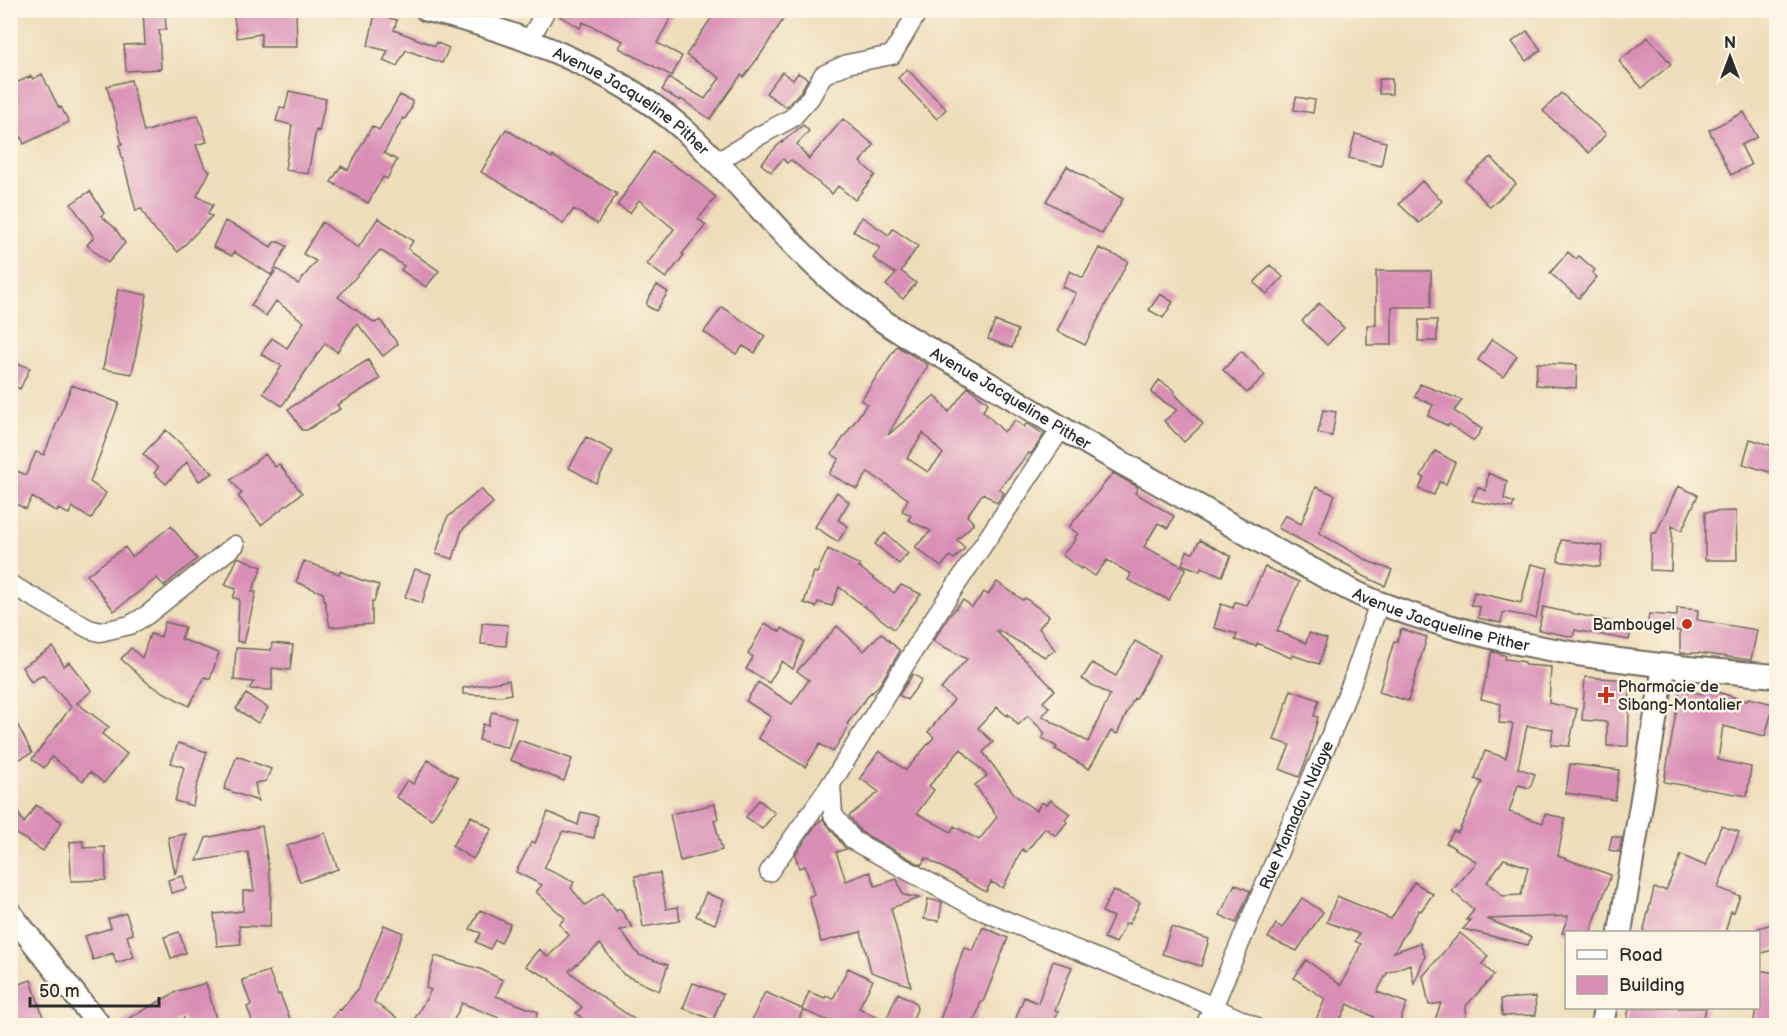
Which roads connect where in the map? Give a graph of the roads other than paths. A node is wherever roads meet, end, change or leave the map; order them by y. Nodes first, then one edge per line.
1 (427, 10) edge
2 (546, 10) edge
3 (919, 10) edge
4 (460, 14) edge
5 (529, 41) junction
6 (716, 163) junction
7 (1062, 429) junction
8 (236, 545) dead end
9 (10, 584) edge
10 (1379, 603) junction
11 (1664, 666) junction
12 (1776, 676) edge
13 (831, 784) junction
14 (769, 872) dead end
15 (10, 913) edge
16 (1620, 931) edge
17 (1212, 1007) junction
18 (1605, 1009) edge
19 (100, 1026) edge
20 (1205, 1026) edge
21 (1254, 1026) edge
22 (1602, 1026) edge

1 - 4 street, Avenue Jacqueline Pither
2 - 5 street
3 - 6 street
4 - 5 street, Avenue Jacqueline Pither
5 - 6 street, Avenue Jacqueline Pither
6 - 7 street, Avenue Jacqueline Pither
7 - 10 street, Avenue Jacqueline Pither
7 - 13 street
8 - 9 street
10 - 11 street, Avenue Jacqueline Pither
10 - 17 street, Rue Mamadou Ndiaye
11 - 12 street, Avenue Jacqueline Pither
11 - 16 street
13 - 14 street
13 - 17 street
15 - 19 street
17 - 20 street, Rue Mamadou Ndiaye
17 - 21 street
18 - 22 street

